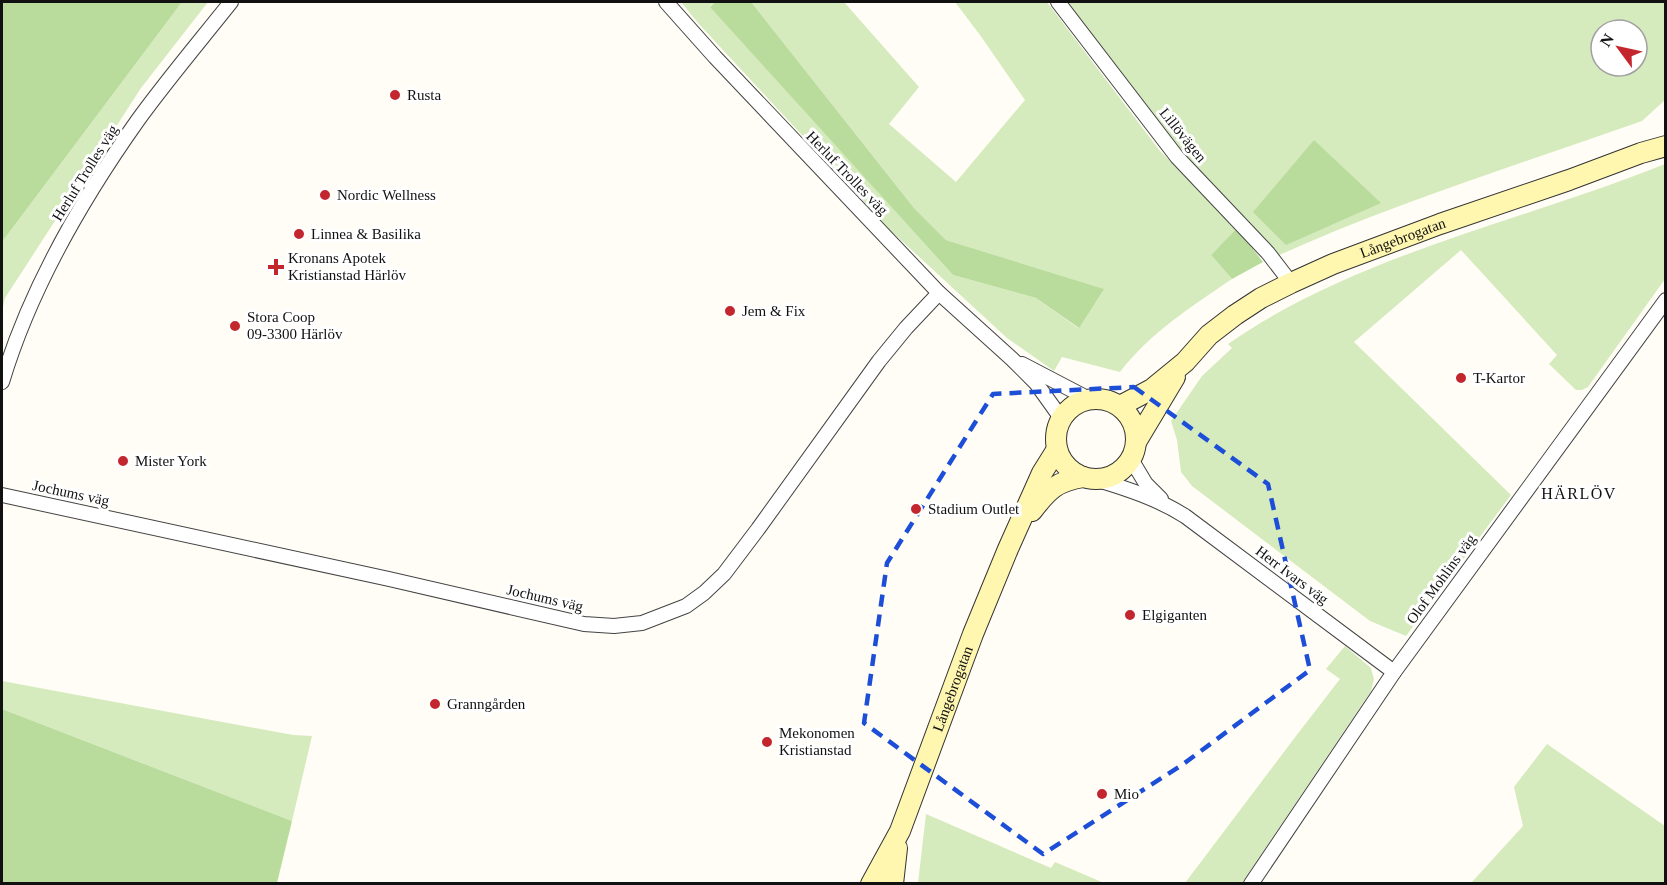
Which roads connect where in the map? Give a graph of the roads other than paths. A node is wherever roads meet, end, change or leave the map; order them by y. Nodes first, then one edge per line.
1 (231, 2) edge
2 (666, 2) edge
3 (1058, 2) edge
4 (1665, 139) edge
5 (1665, 146) edge
6 (1641, 153) junction
7 (1291, 283) junction
8 (939, 293) junction
9 (1665, 300) edge
10 (1012, 359) junction
11 (1185, 362) junction
12 (2, 382) edge
13 (1089, 399) junction
14 (1120, 406) junction
15 (1061, 418) junction
16 (1057, 449) junction
17 (1134, 450) junction
18 (1091, 478) junction
19 (2, 495) edge
20 (1169, 506) junction
21 (1008, 549) junction
22 (1394, 672) junction
23 (900, 831) junction
24 (871, 884) edge
25 (893, 884) edge
26 (1251, 884) edge

1 - 12 street, Herluf Trolles väg
2 - 8 street, Herluf Trolles väg
3 - 7 street, Lillövägen
4 - 6 main road, Långebrogatan
5 - 6 main road, Långebrogatan
6 - 7 main road, Långebrogatan
7 - 11 main road, Långebrogatan
8 - 10 street, Herluf Trolles väg
8 - 19 street, Jochums väg
9 - 22 street, Olof Mohlins väg
10 - 13 street, Herluf Trolles väg
10 - 15 street, Herluf Trolles väg
11 - 14 main road, Långebrogatan
11 - 17 main road, Långebrogatan
13 - 14 main road
13 - 15 main road
14 - 17 main road
15 - 16 main road
16 - 18 main road
16 - 21 main road, Långebrogatan
17 - 18 main road
17 - 20 street, Herr Ivars väg
18 - 20 street, Herr Ivars väg
18 - 21 main road, Långebrogatan
20 - 22 street, Herr Ivars väg
21 - 23 main road, Långebrogatan
22 - 26 street, Olof Mohlins väg
23 - 24 main road, Långebrogatan
23 - 25 main road, Långebrogatan

